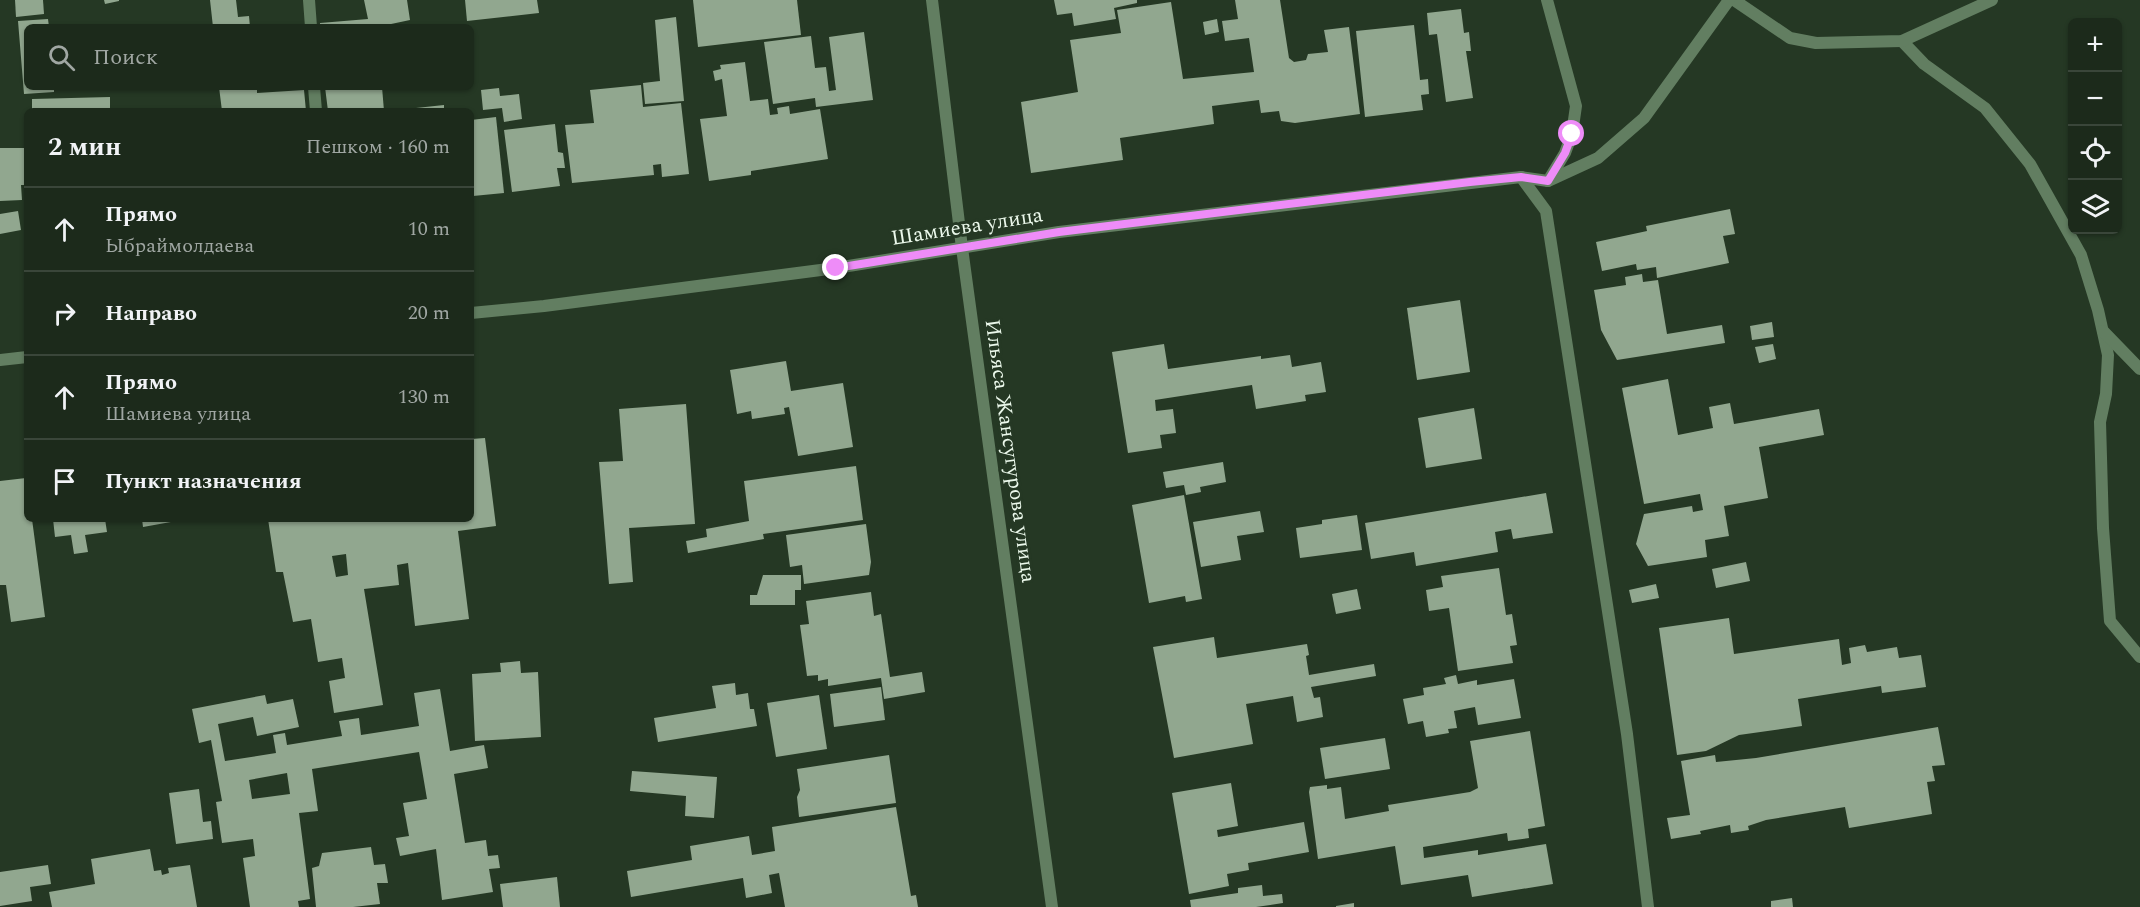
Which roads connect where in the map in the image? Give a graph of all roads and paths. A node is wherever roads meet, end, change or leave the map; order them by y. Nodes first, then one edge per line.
1 (309, 0) edge
2 (932, 0) edge
3 (1547, 0) edge
4 (1729, 0) edge
5 (1734, 0) edge
6 (1992, 0) edge
7 (310, 24) edge
8 (1902, 41) junction
9 (314, 90) edge
10 (316, 108) edge
11 (1521, 177) junction
12 (1548, 181) junction
13 (963, 248) junction
14 (474, 313) edge
15 (2102, 330) junction
16 (24, 357) edge
17 (0, 360) edge
18 (2140, 369) edge
19 (2140, 657) edge
20 (1052, 907) edge
21 (1648, 907) edge

1 - 7 street
2 - 13 street, Ильяса Жансугурова улица
3 - 12 street
4 - 12 street
5 - 8 street
6 - 8 street
8 - 15 street
9 - 10 street
11 - 12 street, Шамиева улица
11 - 13 street, Шамиева улица
11 - 21 street
13 - 14 street, Шамиева улица
13 - 20 street, Ильяса Жансугурова улица
15 - 18 street
15 - 19 street
16 - 17 street

